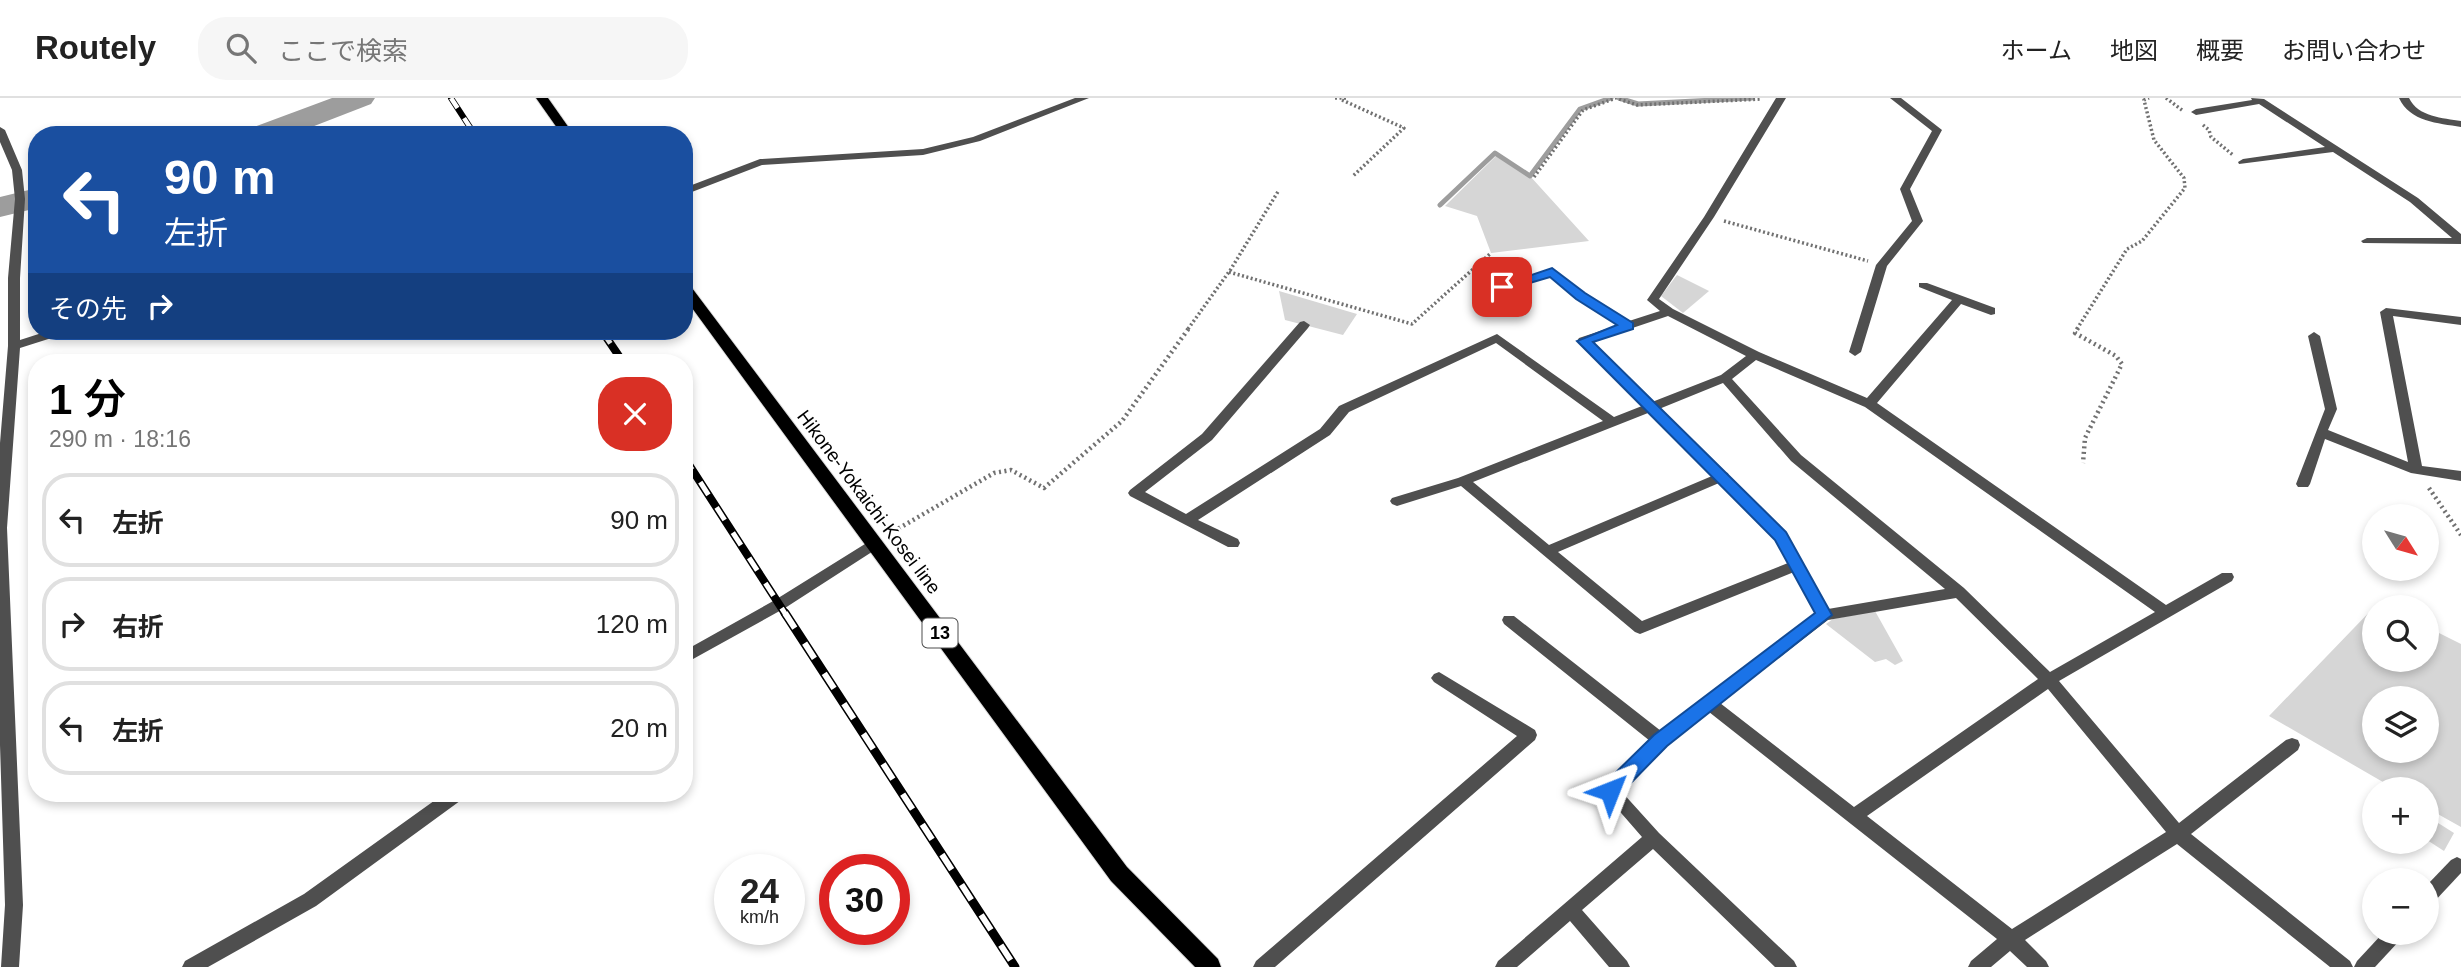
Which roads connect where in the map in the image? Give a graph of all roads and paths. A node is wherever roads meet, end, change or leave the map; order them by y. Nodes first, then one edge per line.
1 (542, 98) edge
2 (1084, 98) edge
3 (1335, 98) edge
4 (1348, 98) edge
5 (1781, 98) edge
6 (1895, 98) edge
7 (2149, 98) edge
8 (2166, 98) edge
9 (2404, 98) edge
10 (1763, 99) edge
11 (1342, 100) junction
12 (2258, 100) edge
13 (2194, 116) junction
14 (2461, 124) edge
15 (562, 126) edge
16 (0, 130) edge
17 (2335, 149) junction
18 (2243, 162) joint
19 (1353, 176) dead end
20 (1534, 177) dead end
21 (693, 188) edge
22 (1279, 190) dead end
23 (1709, 217) junction
24 (2461, 240) edge
25 (2367, 241) dead end
26 (1491, 253) dead end
27 (1882, 265) junction
28 (1229, 272) junction
29 (1923, 285) dead end
30 (1502, 287) dead end
31 (693, 299) edge
32 (1959, 299) junction
33 (1991, 311) dead end
34 (1669, 313) junction
35 (2461, 321) edge
36 (1304, 325) dead end
37 (1628, 326) junction
38 (2314, 336) dead end
39 (32, 340) edge
40 (14, 346) junction
41 (1855, 352) dead end
42 (1755, 355) junction
43 (1726, 378) junction
44 (1869, 404) junction
45 (1652, 407) junction
46 (1613, 422) junction
47 (2321, 432) junction
48 (2083, 463) dead end
49 (2416, 470) junction
50 (1723, 476) junction
51 (2461, 476) edge
52 (1463, 481) junction
53 (2303, 484) dead end
54 (1397, 501) dead end
55 (1187, 520) junction
56 (2461, 535) edge
57 (1233, 543) dead end
58 (873, 544) junction
59 (1548, 551) junction
60 (1795, 566) junction
61 (2227, 577) dead end
62 (1959, 592) junction
63 (2167, 613) junction
64 (1824, 615) junction
65 (1509, 620) dead end
66 (693, 653) edge
67 (1439, 677) dead end
68 (2049, 680) junction
69 (1709, 703) junction
70 (1661, 740) junction
71 (2292, 745) dead end
72 (446, 802) edge
73 (1854, 816) junction
74 (2178, 834) junction
75 (1653, 838) junction
76 (2457, 865) dead end
77 (2439, 884) edge
78 (1570, 909) junction
79 (2011, 939) junction
80 (2384, 945) edge
81 (10, 967) edge
82 (191, 967) edge
83 (1209, 967) edge
84 (1262, 967) edge
85 (1504, 967) edge
86 (1621, 967) edge
87 (1787, 967) edge
88 (1977, 967) edge
89 (2040, 967) edge
90 (2344, 967) edge
91 (2364, 967) edge

1 - 15 main road
2 - 21 street
3 - 11 path
4 - 11 path
5 - 23 street
6 - 27 street
7 - 48 path
8 - 13 path
9 - 14 street
10 - 20 path
11 - 19 path
12 - 13 street
12 - 17 street
13 - 18 path
16 - 40 street
17 - 18 street
17 - 24 street
22 - 28 path
23 - 27 path
23 - 34 street
24 - 25 street
26 - 28 path
27 - 41 street
28 - 58 path
29 - 32 street
30 - 37 street
31 - 58 main road, Hikone-Yokaichi-Kosei line / 13
32 - 33 street
32 - 44 street
34 - 37 street
34 - 42 street
35 - 49 street
36 - 55 street
37 - 45 street
38 - 47 street
39 - 40 street
40 - 81 street
42 - 43 street
42 - 44 street
43 - 45 street
43 - 62 street
44 - 63 street
45 - 46 street
45 - 50 street
46 - 52 street
46 - 55 street
47 - 49 street
47 - 53 street
49 - 51 street
49 - 56 path
50 - 59 street
50 - 60 street
52 - 54 street
52 - 59 street
55 - 57 street
58 - 66 street
58 - 83 main road, Hikone-Yokaichi-Kosei line / 13
59 - 60 street
60 - 64 street
61 - 63 street
62 - 64 street
62 - 68 street
63 - 68 street
64 - 69 street
65 - 70 street
67 - 84 street
68 - 73 street
68 - 74 street
69 - 70 street
69 - 73 street
70 - 75 street
71 - 74 street
72 - 82 street
73 - 79 street
74 - 79 street
74 - 90 street
75 - 78 street
75 - 87 street
76 - 77 street
78 - 85 street
78 - 86 street
79 - 88 street
79 - 89 street
80 - 91 street

